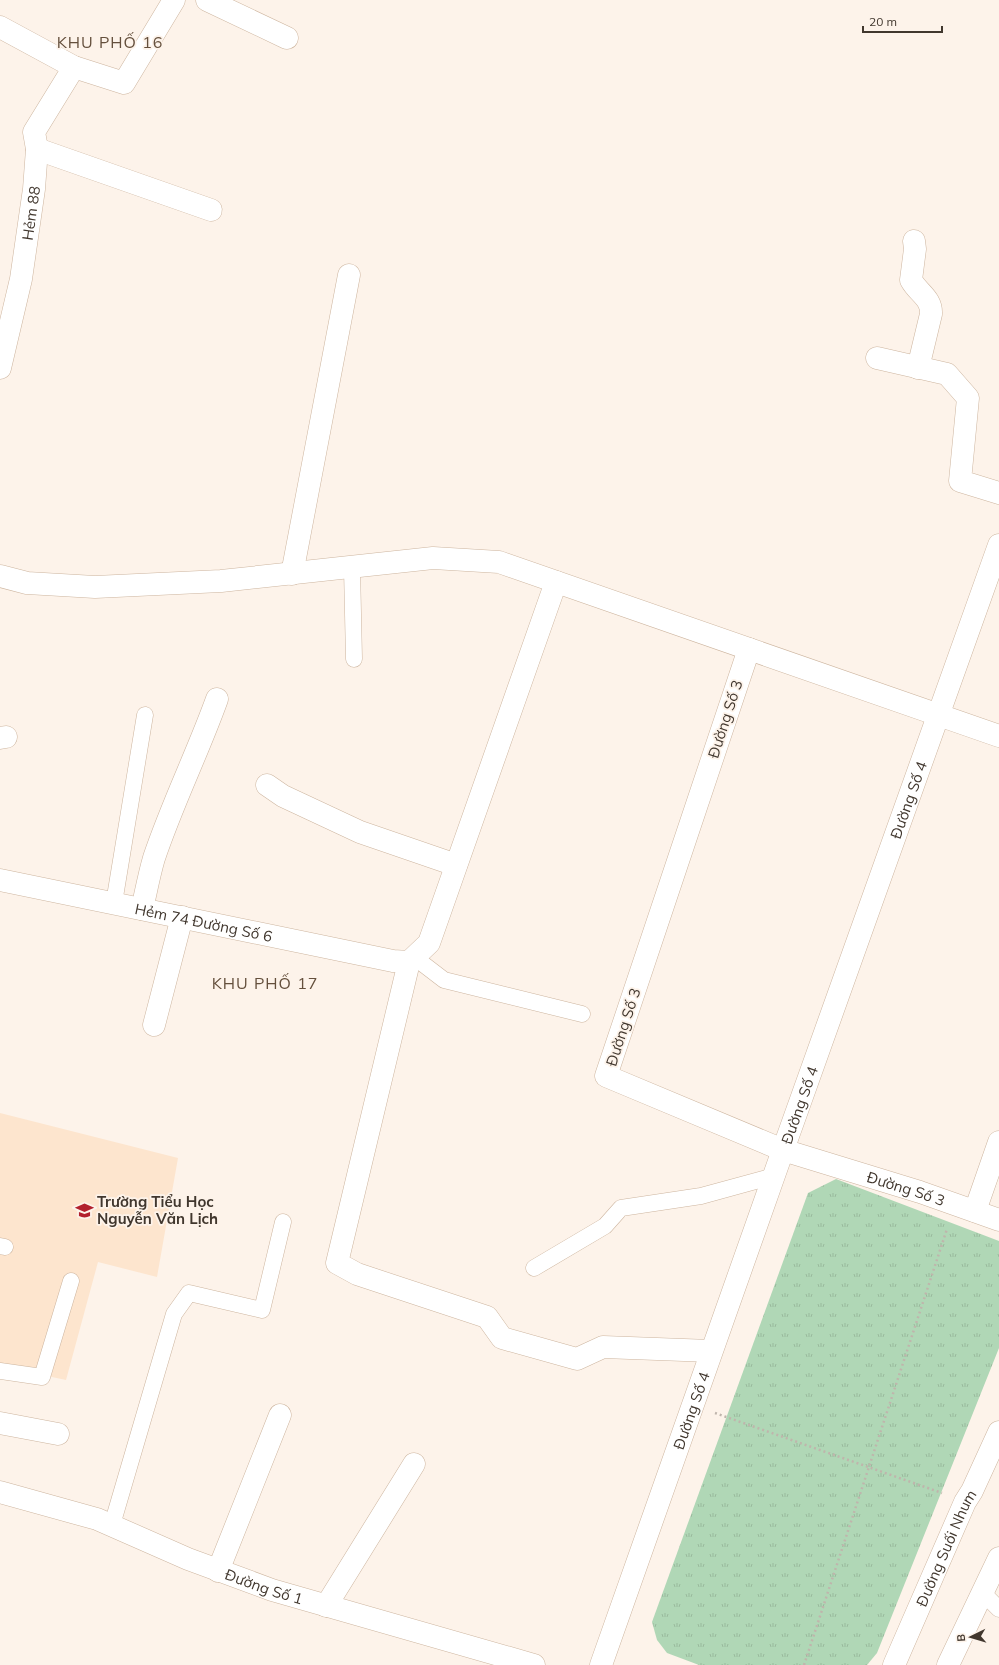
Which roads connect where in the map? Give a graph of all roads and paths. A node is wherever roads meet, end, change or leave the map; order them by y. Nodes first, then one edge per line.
1 (174, 0) edge
2 (207, 0) edge
3 (0, 27) edge
4 (287, 38) dead end
5 (74, 67) junction
6 (37, 149) junction
7 (211, 210) dead end
8 (914, 241) dead end
9 (349, 276) dead end
10 (877, 358) dead end
11 (0, 368) edge
12 (918, 368) junction
13 (999, 493) edge
14 (999, 545) edge
15 (352, 568) junction
16 (292, 574) junction
17 (0, 576) edge
18 (556, 582) junction
19 (748, 648) junction
20 (354, 659) dead end
21 (216, 698) dead end
22 (145, 715) dead end
23 (938, 715) junction
24 (999, 736) edge
25 (267, 785) dead end
26 (456, 865) junction
27 (0, 880) edge
28 (114, 903) junction
29 (142, 909) junction
30 (182, 917) junction
31 (411, 959) junction
32 (582, 1014) dead end
33 (154, 1025) dead end
34 (999, 1142) edge
35 (783, 1150) junction
36 (774, 1176) junction
37 (965, 1208) junction
38 (999, 1220) edge
39 (283, 1222) dead end
40 (534, 1268) dead end
41 (71, 1281) dead end
42 (711, 1351) junction
43 (0, 1371) edge
44 (692, 1405) junction
45 (280, 1415) dead end
46 (0, 1423) edge
47 (999, 1432) edge
48 (58, 1434) dead end
49 (414, 1464) dead end
50 (869, 1466) junction
51 (0, 1492) edge
52 (965, 1502) junction
53 (112, 1525) junction
54 (999, 1558) edge
55 (218, 1571) junction
56 (982, 1593) junction
57 (326, 1606) junction
58 (999, 1609) edge
59 (534, 1665) edge
60 (601, 1665) edge
61 (804, 1665) edge
62 (894, 1665) edge
63 (948, 1665) edge

1 - 5 street
2 - 4 street
3 - 5 street
5 - 6 street, Hẻm 88
6 - 7 street
6 - 11 street, Hẻm 88
8 - 12 street
9 - 16 street
10 - 12 street
12 - 13 street
14 - 23 street, Đường Số 4
15 - 16 street
15 - 18 street
15 - 20 lane
16 - 17 street
18 - 19 street
18 - 26 street
19 - 23 street
19 - 35 street, Đường Số 3
21 - 29 street
22 - 28 lane
23 - 24 street
23 - 35 street, Đường Số 4
25 - 26 street
26 - 31 street
27 - 28 street, Hẻm 74 Đường Số 6
28 - 29 street, Hẻm 74 Đường Số 6
29 - 30 street, Hẻm 74 Đường Số 6
30 - 31 street, Hẻm 74 Đường Số 6
30 - 33 street
31 - 32 lane
31 - 42 street
34 - 37 street
35 - 36 street, Đường Số 4
35 - 37 street, Đường Số 3
36 - 40 lane
36 - 42 street, Đường Số 4
37 - 38 street, Đường Số 3
37 - 50 path
39 - 53 lane
41 - 43 lane
42 - 44 street, Đường Số 4
44 - 50 path
44 - 60 street, Đường Số 4
45 - 55 street
46 - 48 street
47 - 52 street, Đường Suối Nhum
49 - 57 street
50 - 52 path
50 - 61 path
51 - 53 street, Đường Số 1
52 - 62 street, Đường Suối Nhum
53 - 55 street, Đường Số 1
54 - 56 street
55 - 57 street, Đường Số 1
56 - 58 lane
56 - 63 street
57 - 59 street, Đường Số 1

